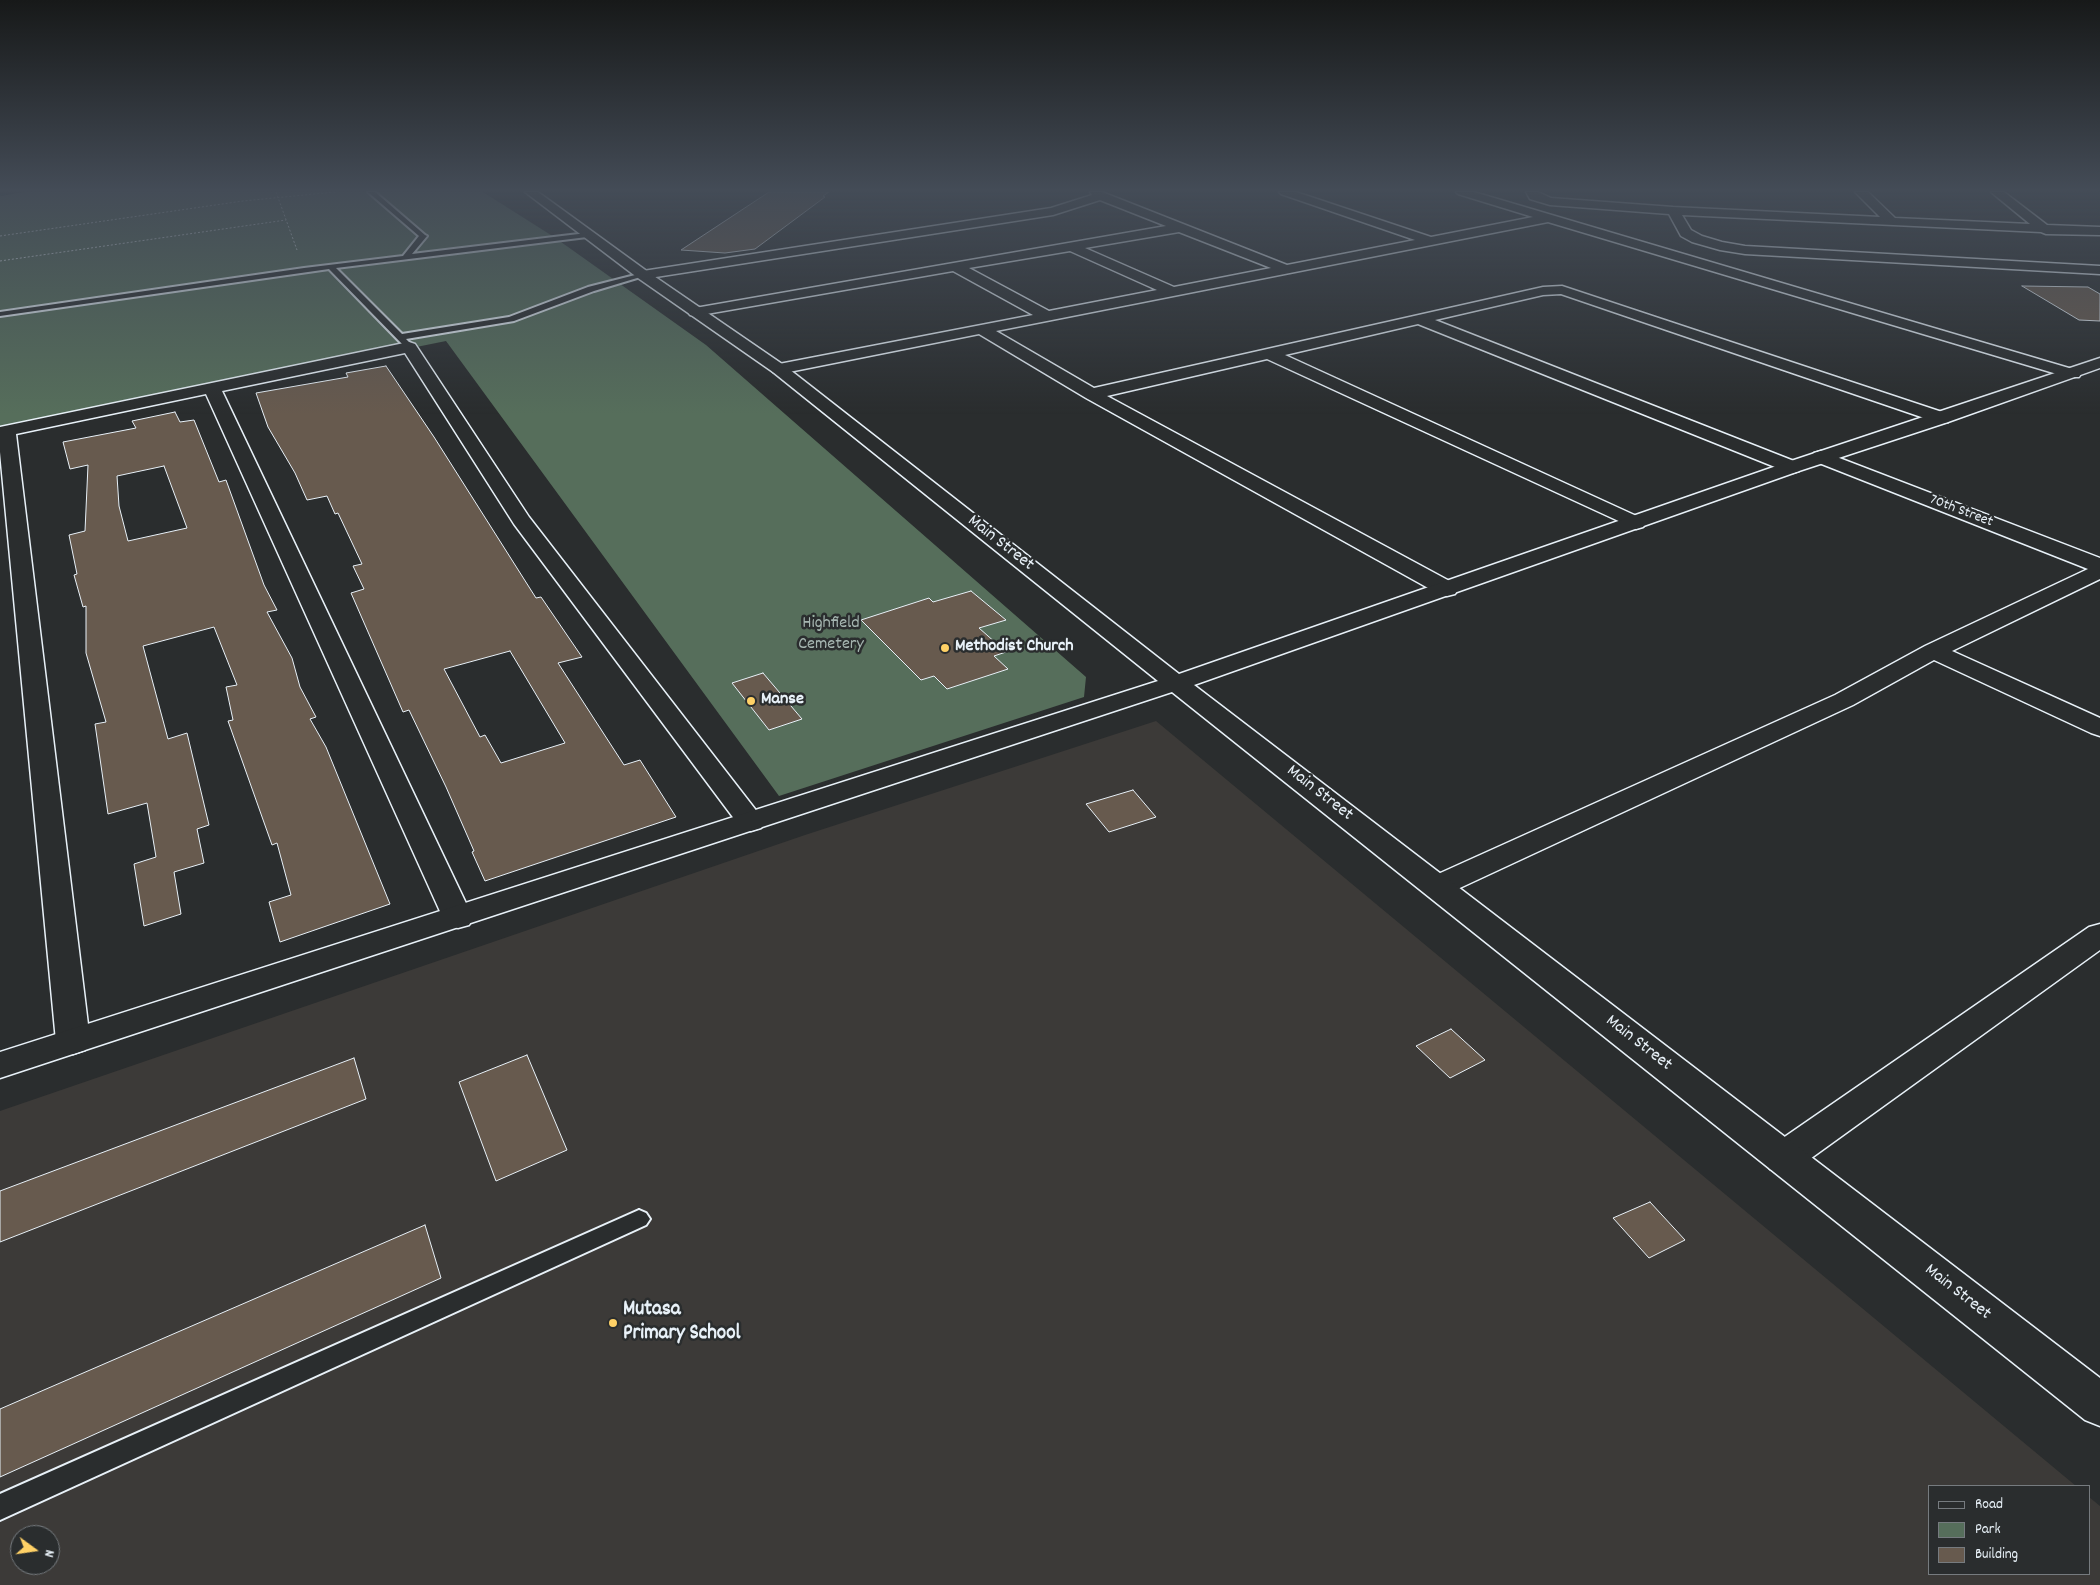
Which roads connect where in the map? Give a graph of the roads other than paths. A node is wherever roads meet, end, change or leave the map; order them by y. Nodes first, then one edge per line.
1 (339, 266) edge
2 (631, 266) edge
3 (701, 266) edge
4 (962, 266) edge
5 (1115, 266) edge
6 (1277, 266) edge
7 (1300, 266) edge
8 (1709, 266) edge
9 (2028, 266) edge
10 (331, 267) junction
11 (956, 267) junction
12 (1285, 269) junction
13 (2100, 270) edge
14 (643, 275) junction
15 (1173, 292) junction
16 (695, 312) junction
17 (0, 314) edge
18 (1048, 317) junction
19 (1421, 320) junction
20 (983, 330) junction
21 (405, 342) junction
22 (1270, 354) junction
23 (2099, 364) edge
24 (779, 369) junction
25 (2074, 374) junction
26 (212, 388) junction
27 (1092, 394) junction
28 (1942, 418) junction
29 (4, 432) edge
30 (1821, 457) junction
31 (1792, 467) junction
32 (1636, 523) junction
33 (2097, 564) edge
34 (1447, 589) junction
35 (1933, 651) junction
36 (1176, 683) junction
37 (2100, 728) edge
38 (751, 822) junction
39 (1438, 886) junction
40 (458, 918) junction
41 (2100, 935) edge
42 (73, 1040) junction
43 (0, 1065) edge
44 (1783, 1158) junction
45 (639, 1219) dead end
46 (2100, 1405) edge
47 (0, 1507) edge

1 - 10 lane
2 - 14 street, Main Street
3 - 14 street
4 - 11 street
5 - 15 street
6 - 12 street
7 - 12 street
8 - 25 street
9 - 13 street
10 - 17 lane
10 - 21 lane
11 - 16 street
11 - 18 street
12 - 15 street
14 - 16 street, Main Street
14 - 21 lane
15 - 18 street
16 - 24 street, Main Street
18 - 20 street
19 - 22 street
19 - 28 street
19 - 31 street
20 - 24 street
20 - 27 street
21 - 26 street
21 - 38 street
22 - 27 street
22 - 32 street
23 - 25 street
24 - 36 street, Main Street
25 - 28 street
26 - 29 street
26 - 40 street
27 - 34 street
28 - 30 street
29 - 42 street
30 - 31 street
30 - 33 street, 70th Street
31 - 32 street
32 - 34 street
33 - 35 street
34 - 36 street
35 - 37 street
35 - 39 street
36 - 38 street
36 - 39 street, Main Street
38 - 40 street
39 - 44 street, Main Street
40 - 42 street
41 - 44 street
42 - 43 street
44 - 46 street, Main Street
45 - 47 lane

